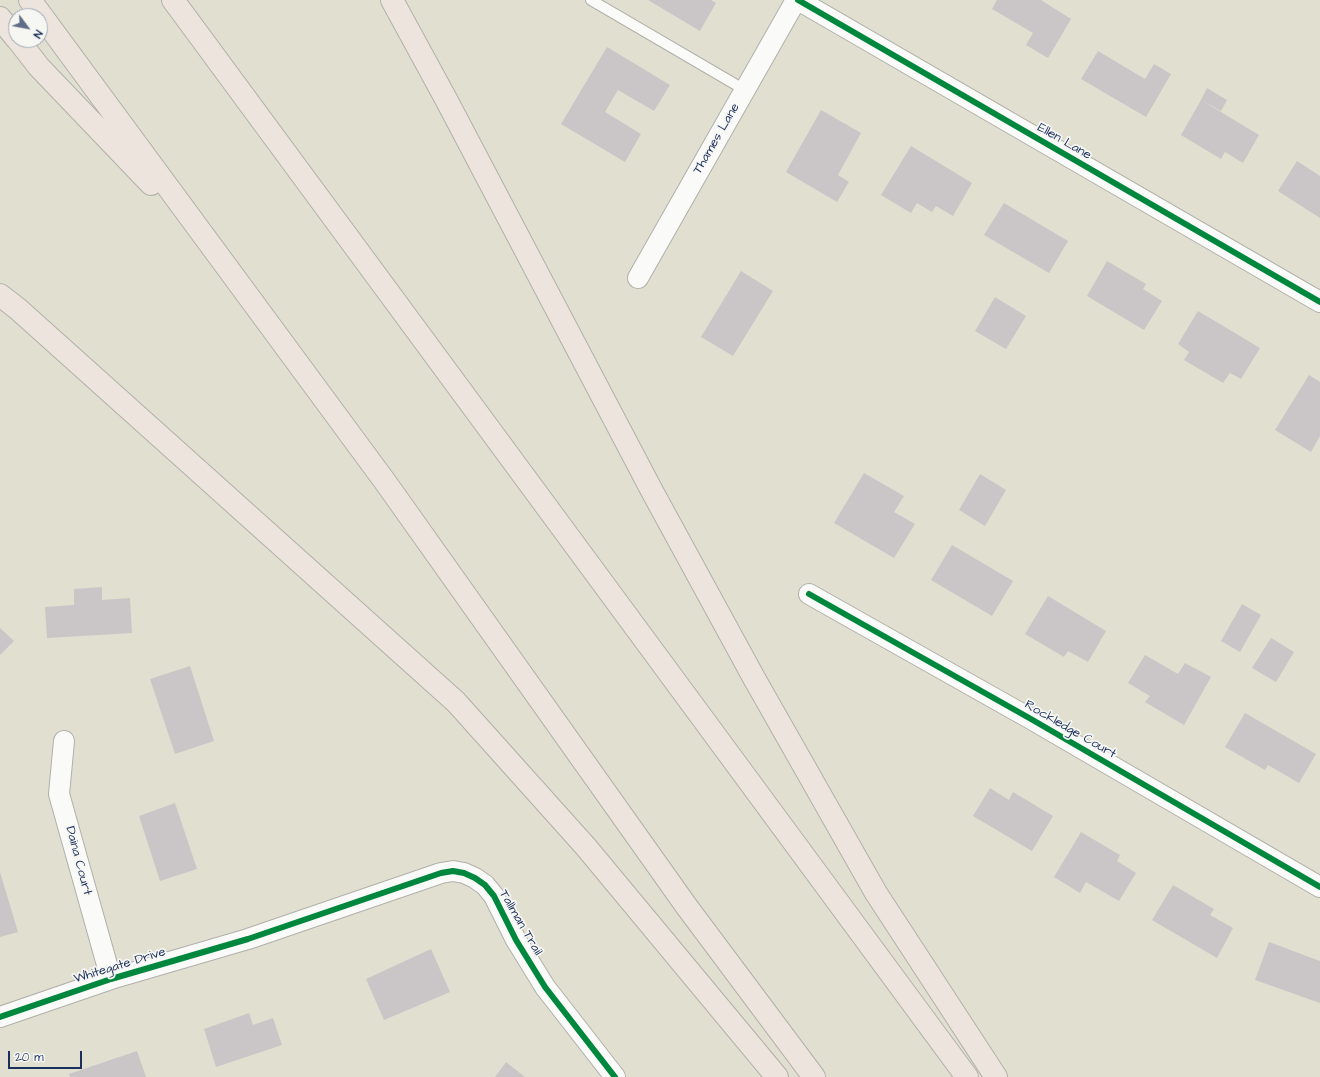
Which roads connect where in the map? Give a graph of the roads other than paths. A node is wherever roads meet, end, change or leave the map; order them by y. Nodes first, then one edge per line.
1 (30, 0) edge
2 (173, 0) edge
3 (392, 0) edge
4 (591, 0) edge
5 (797, 0) edge
6 (0, 18) edge
7 (8, 28) edge
8 (24, 48) edge
9 (745, 90) junction
10 (212, 247) junction
11 (638, 278) dead end
12 (0, 295) edge
13 (1320, 302) edge
14 (809, 594) dead end
15 (64, 741) dead end
16 (1320, 887) edge
17 (248, 939) joint
18 (110, 979) junction
19 (0, 1017) edge
20 (615, 1077) edge
21 (777, 1077) edge
22 (814, 1077) edge
23 (967, 1077) edge
24 (996, 1077) edge

1 - 10 highway
2 - 23 highway
3 - 24 highway
4 - 9 lane
5 - 9 street, Thames Lane
5 - 13 street, Ellen Lane
6 - 7 highway
8 - 10 highway
9 - 11 street, Thames Lane
10 - 22 highway
12 - 21 highway
14 - 16 street, Rockledge Court
15 - 18 street, Daina Court
17 - 18 street, Whitegate Drive
17 - 20 street, Tallman Trail
18 - 19 street, Whitegate Drive

